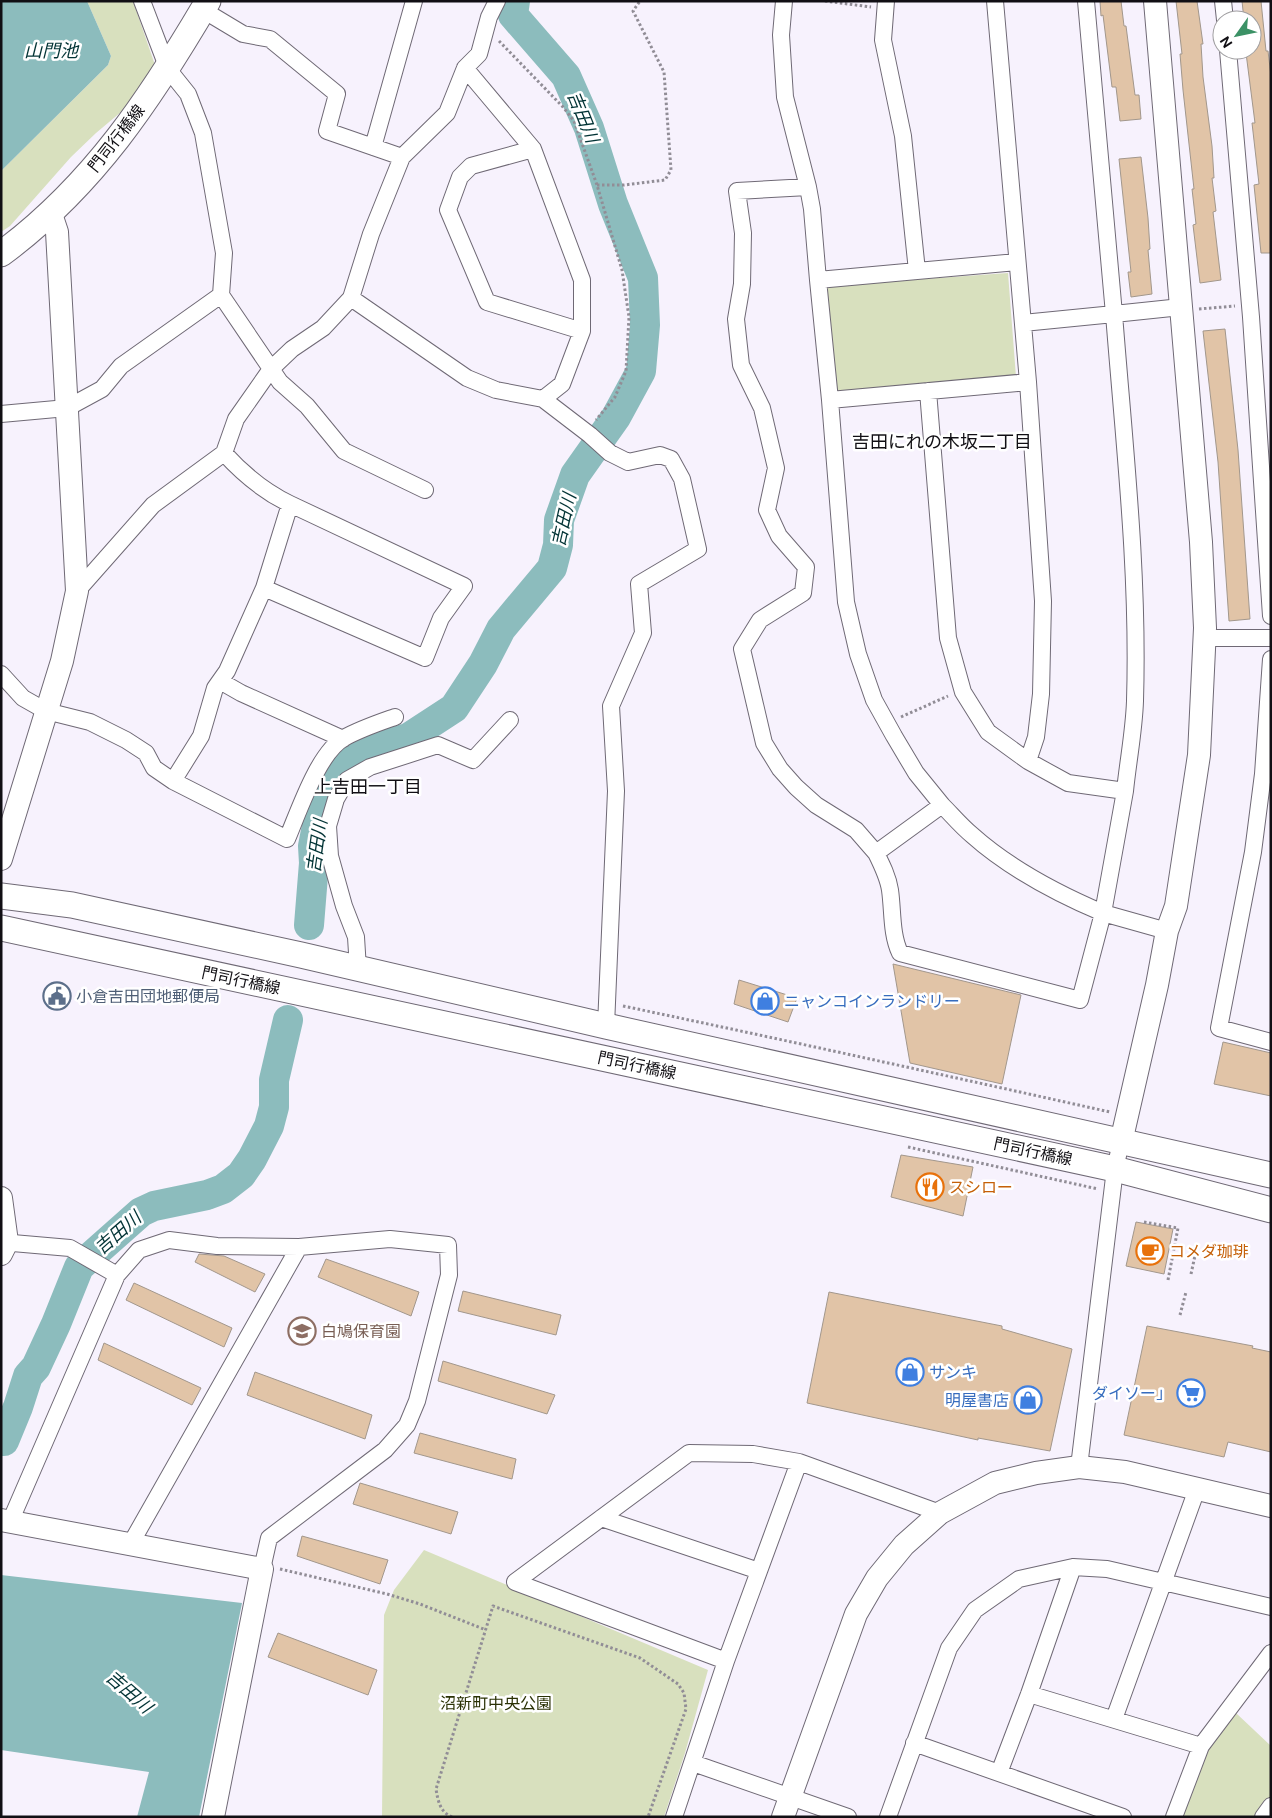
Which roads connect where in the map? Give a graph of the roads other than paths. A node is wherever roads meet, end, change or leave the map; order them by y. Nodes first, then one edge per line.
1 (142, 1) edge
2 (414, 1) edge
3 (496, 1) edge
4 (784, 1) edge
5 (994, 1) edge
6 (1086, 1) edge
7 (1155, 1) edge
8 (885, 5) edge
9 (206, 6) edge
10 (1229, 60) edge
11 (465, 68) junction
12 (168, 69) junction
13 (373, 147) junction
14 (533, 149) junction
15 (402, 157) junction
16 (808, 188) junction
17 (51, 214) junction
18 (1, 254) edge
19 (1017, 262) junction
20 (917, 271) junction
21 (818, 280) junction
22 (221, 295) junction
23 (351, 298) junction
24 (1187, 308) junction
25 (1114, 314) junction
26 (1022, 324) junction
27 (582, 331) junction
28 (271, 369) junction
29 (1028, 382) junction
30 (928, 391) junction
31 (543, 399) junction
32 (830, 400) junction
33 (67, 408) junction
34 (1, 414) edge
35 (224, 453) junction
36 (425, 490) dead end
37 (290, 504) junction
38 (264, 588) junction
39 (77, 591) junction
40 (1271, 616) edge
41 (1204, 638) junction
42 (1271, 638) edge
43 (1271, 659) edge
44 (1, 674) edge
45 (220, 681) junction
46 (46, 711) junction
47 (395, 717) dead end
48 (510, 720) dead end
49 (343, 739) junction
50 (1028, 761) junction
51 (173, 781) junction
52 (1125, 791) junction
53 (942, 805) junction
54 (876, 853) junction
55 (1, 859) edge
56 (1, 896) edge
57 (1104, 913) junction
58 (1, 928) edge
59 (1168, 931) junction
60 (358, 969) junction
61 (607, 1014) junction
62 (1270, 1040) edge
63 (1121, 1142) junction
64 (1271, 1175) edge
65 (1108, 1179) junction
66 (1, 1198) edge
67 (1271, 1210) edge
68 (3, 1246) edge
69 (299, 1247) junction
70 (117, 1275) junction
71 (799, 1462) junction
72 (1079, 1467) junction
73 (1197, 1489) junction
74 (1271, 1506) edge
75 (940, 1513) junction
76 (601, 1518) junction
77 (6, 1521) edge
78 (130, 1545) junction
79 (1073, 1567) junction
80 (268, 1568) junction
81 (760, 1571) junction
82 (1163, 1582) junction
83 (1271, 1607) edge
84 (1271, 1653) edge
85 (726, 1661) junction
86 (1029, 1694) junction
87 (1114, 1719) junction
88 (914, 1743) junction
89 (1201, 1746) junction
90 (693, 1762) junction
91 (999, 1773) junction
92 (1271, 1806) edge
93 (787, 1807) edge
94 (213, 1817) edge
95 (674, 1817) edge
96 (848, 1817) edge
97 (888, 1817) edge
98 (1123, 1817) edge
99 (1174, 1817) edge
100 (1262, 1817) edge

1 - 12 street
2 - 13 street
3 - 11 street
4 - 16 street
5 - 19 street
6 - 25 street
7 - 24 street
8 - 20 street
9 - 12 main road, 門司行橋線
9 - 13 street
10 - 40 street
11 - 14 street
11 - 15 street
12 - 17 main road, 門司行橋線
12 - 22 street
13 - 15 street
14 - 27 street
14 - 27 street
15 - 23 street
16 - 21 street
16 - 54 street
17 - 18 main road, 門司行橋線
17 - 33 street
19 - 20 street
19 - 26 street
20 - 21 street
21 - 32 street
22 - 28 street
22 - 33 street
23 - 28 street
23 - 31 street
24 - 25 street
24 - 41 street
25 - 26 street
25 - 52 street
26 - 29 street
27 - 31 street
28 - 35 street
28 - 36 street
29 - 30 street
29 - 50 street
30 - 32 street
30 - 50 street
31 - 61 street
32 - 53 street
33 - 34 street
33 - 39 street
35 - 37 street
35 - 39 street
37 - 38 street
37 - 38 street
38 - 45 street
39 - 46 street
41 - 42 street
41 - 59 street
43 - 62 street
44 - 46 street
45 - 49 street
45 - 51 street
46 - 51 street
46 - 55 street
47 - 49 street
48 - 60 street
49 - 51 street
50 - 52 street
52 - 57 street
53 - 54 street
53 - 57 street
54 - 57 street
56 - 60 main road, 門司行橋線
57 - 59 street
58 - 65 main road, 門司行橋線
59 - 63 street
60 - 61 main road, 門司行橋線
61 - 63 main road, 門司行橋線
63 - 64 main road, 門司行橋線
63 - 65 street
65 - 67 main road, 門司行橋線
65 - 72 street
66 - 68 street
68 - 70 street
69 - 70 street
69 - 78 street
69 - 80 street
70 - 77 street
71 - 75 street
71 - 76 street
71 - 81 street
72 - 73 street
72 - 75 street
73 - 74 street
73 - 82 street
75 - 93 street
76 - 81 street
76 - 85 street
77 - 78 street
78 - 80 street
79 - 82 street
79 - 86 street
79 - 88 street
80 - 94 street
81 - 85 street
82 - 83 street
82 - 87 street
84 - 89 street
85 - 90 street
86 - 87 street
86 - 91 street
87 - 89 street
88 - 91 street
88 - 97 street
89 - 99 street
90 - 93 street
90 - 95 street
91 - 98 street
92 - 100 street
93 - 96 street

